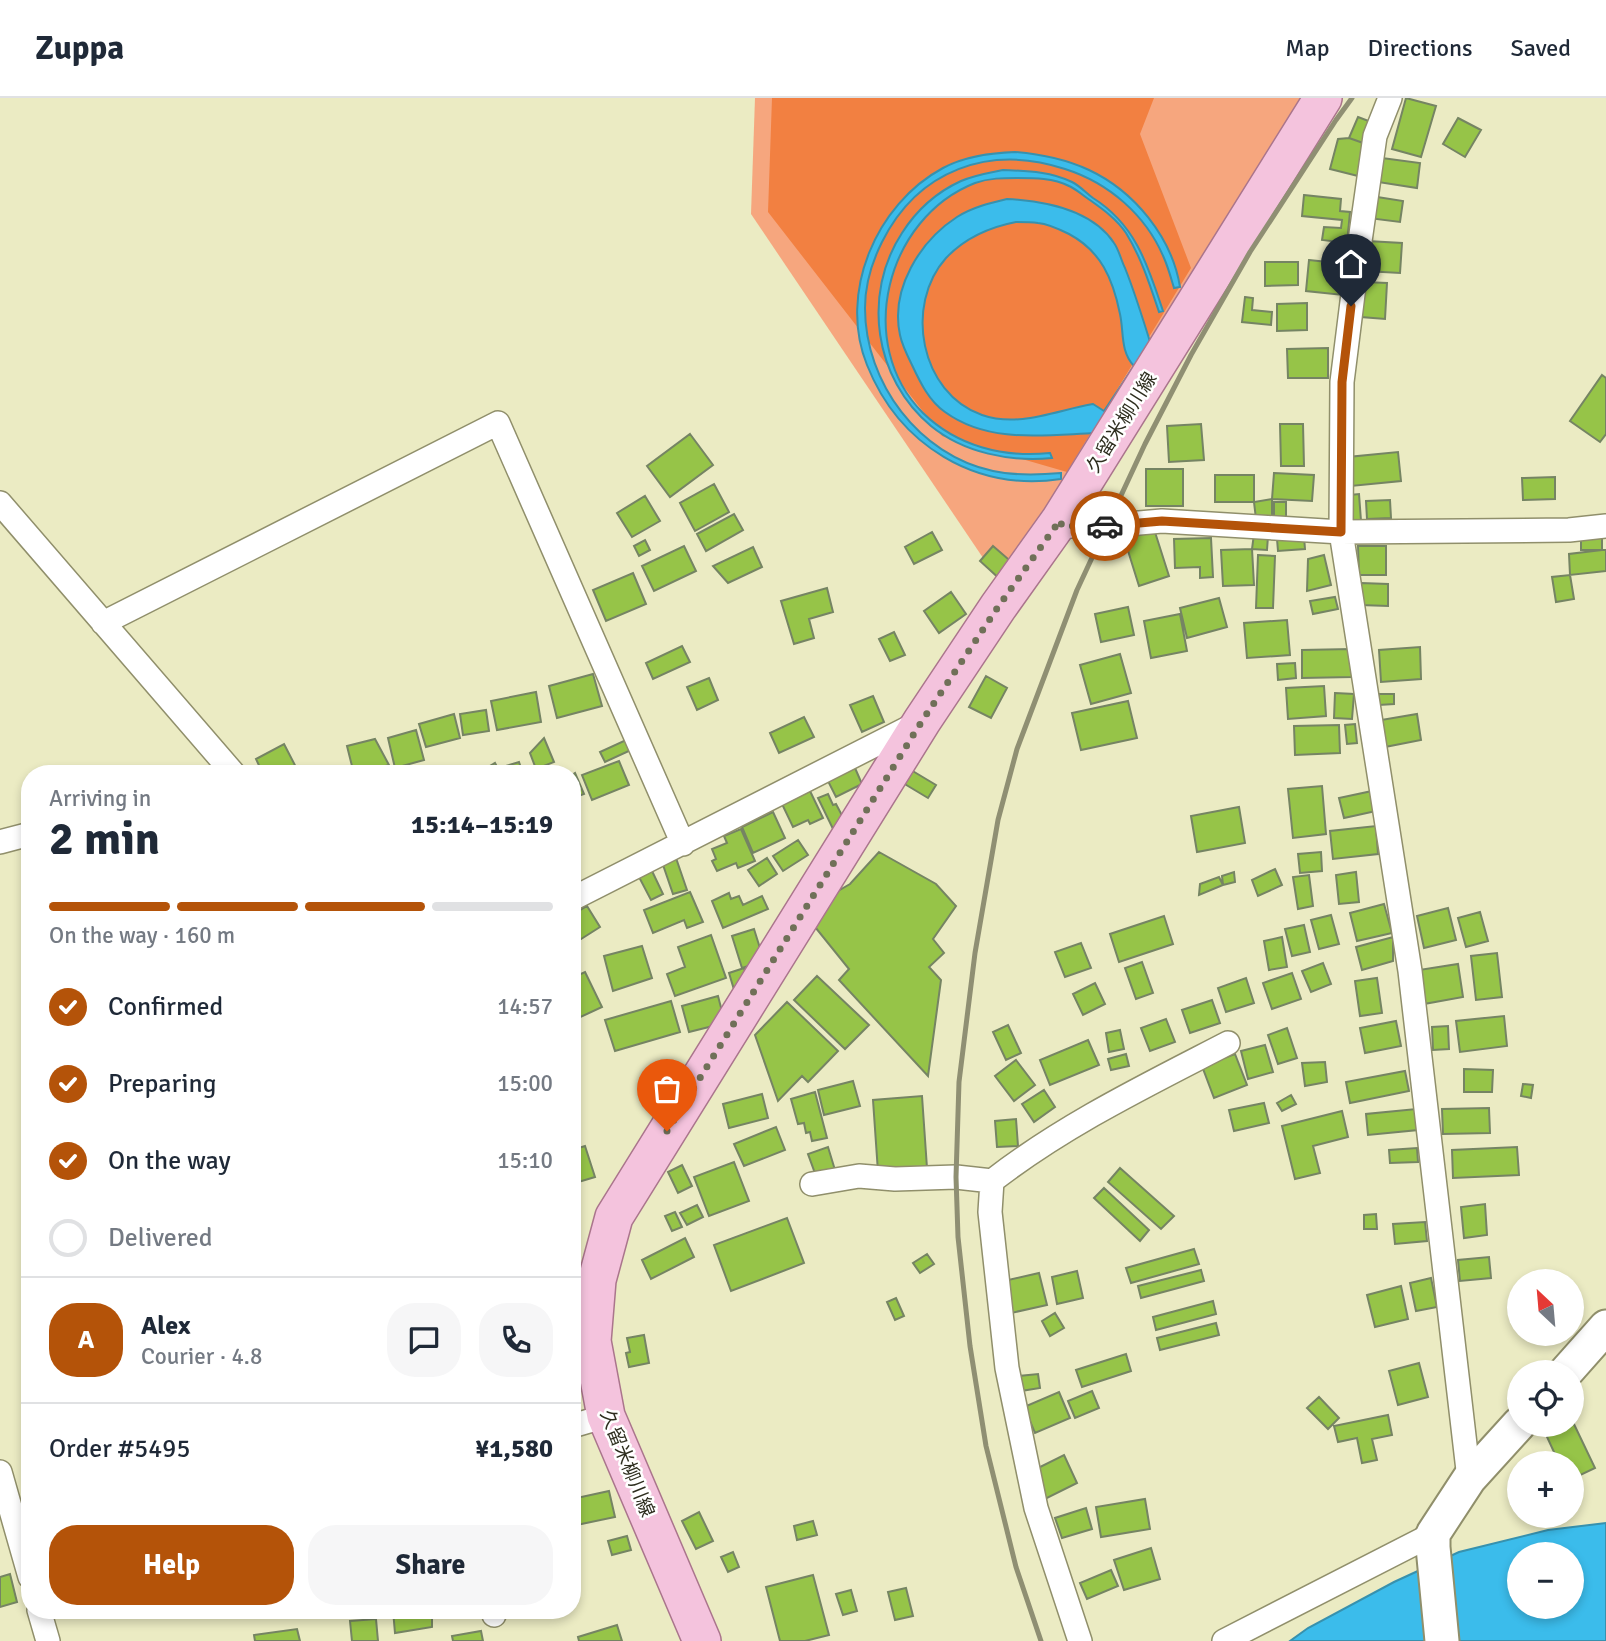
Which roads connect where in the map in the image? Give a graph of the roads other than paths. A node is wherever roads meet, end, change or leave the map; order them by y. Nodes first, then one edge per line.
1 (1323, 98) edge
2 (1390, 98) edge
3 (0, 503) edge
4 (1060, 520) junction
5 (1606, 526) edge
6 (1341, 532) junction
7 (103, 624) junction
8 (922, 721) junction
9 (226, 765) edge
10 (21, 836) edge
11 (0, 842) edge
12 (682, 844) junction
13 (581, 894) edge
14 (1228, 1043) dead end
15 (992, 1181) junction
16 (812, 1184) dead end
17 (583, 1311) edge
18 (1606, 1327) edge
19 (1577, 1360) edge
20 (589, 1421) edge
21 (1507, 1437) edge
22 (0, 1472) edge
23 (1469, 1479) junction
24 (1433, 1541) junction
25 (21, 1546) edge
26 (42, 1619) edge
27 (48, 1641) edge
28 (702, 1641) edge
29 (1080, 1641) edge
30 (1224, 1641) edge
31 (1442, 1641) edge

1 - 4 main road, 久留米柳川線
2 - 6 street
3 - 7 street
4 - 6 street
4 - 8 main road, 久留米柳川線
5 - 6 street
6 - 23 street
7 - 9 street
7 - 12 street
8 - 12 street
8 - 17 main road, 久留米柳川線
10 - 11 street
12 - 13 street
14 - 15 street
15 - 16 street
15 - 29 street
17 - 20 main road, 久留米柳川線
18 - 19 main road
20 - 28 main road, 久留米柳川線
21 - 23 main road
22 - 25 street
23 - 24 main road
24 - 30 street
24 - 31 main road
26 - 27 street

